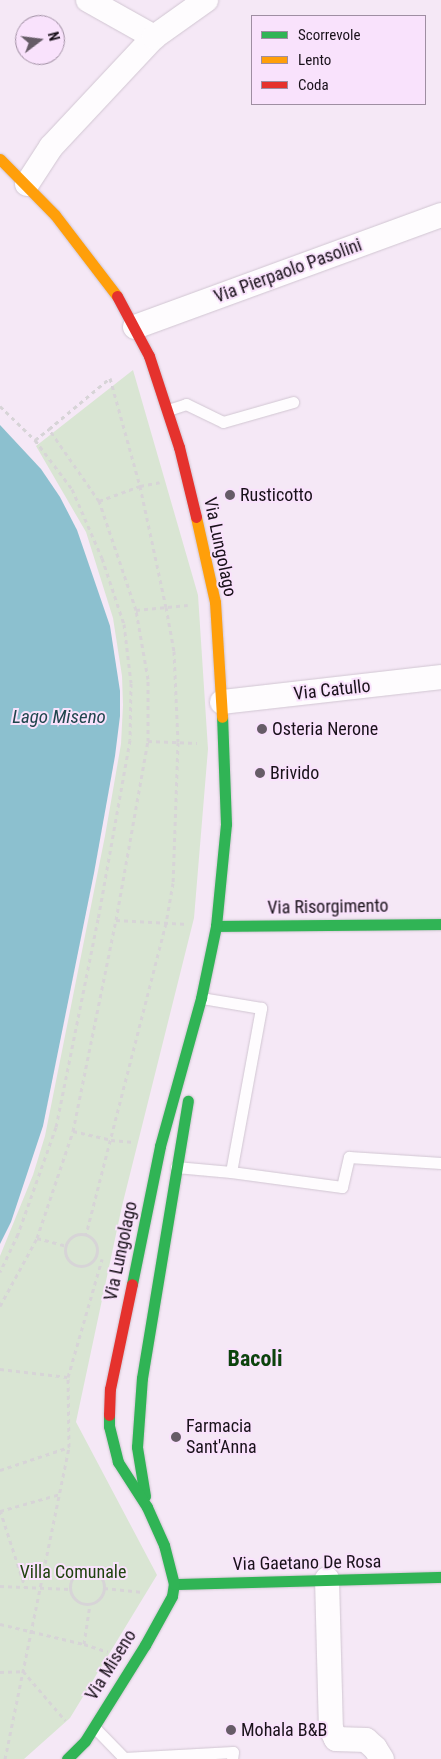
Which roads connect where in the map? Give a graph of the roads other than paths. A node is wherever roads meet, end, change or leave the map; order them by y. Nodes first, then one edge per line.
1 (88, 0) edge
2 (206, 0) edge
3 (154, 37) junction
4 (0, 159) edge
5 (27, 184) junction
6 (441, 215) edge
7 (135, 327) junction
8 (293, 402) dead end
9 (168, 410) junction
10 (441, 678) edge
11 (222, 702) junction
12 (441, 924) edge
13 (216, 926) junction
14 (201, 998) junction
15 (441, 1163) edge
16 (157, 1164) junction
17 (178, 1168) junction
18 (231, 1172) junction
19 (147, 1507) junction
20 (441, 1577) edge
21 (327, 1579) junction
22 (174, 1584) junction
23 (94, 1727) junction
24 (68, 1759) edge
25 (232, 1759) edge
26 (382, 1759) edge

1 - 3 street
2 - 3 street
3 - 5 street
4 - 5 main road, Via Lungolago
5 - 7 main road, Via Lungolago
6 - 7 street, Via Pierpaolo Pasolini
7 - 9 main road, Via Lungolago
8 - 9 lane
9 - 11 main road, Via Lungolago
10 - 11 street, Via Catullo
11 - 13 main road, Via Lungolago
12 - 13 main road, Via Risorgimento
13 - 14 main road, Via Lungolago
14 - 16 main road, Via Lungolago
14 - 17 main road, Via Lungolago
14 - 18 lane
15 - 18 lane
16 - 17 lane
16 - 19 main road, Via Lungolago
17 - 18 lane
17 - 19 main road, Via Lungolago
19 - 22 main road, Via Lungolago
20 - 21 main road, Via Gaetano De Rosa
21 - 22 main road, Via Gaetano De Rosa
21 - 26 street
22 - 23 main road, Via Miseno
23 - 24 main road, Via Miseno
23 - 25 lane

